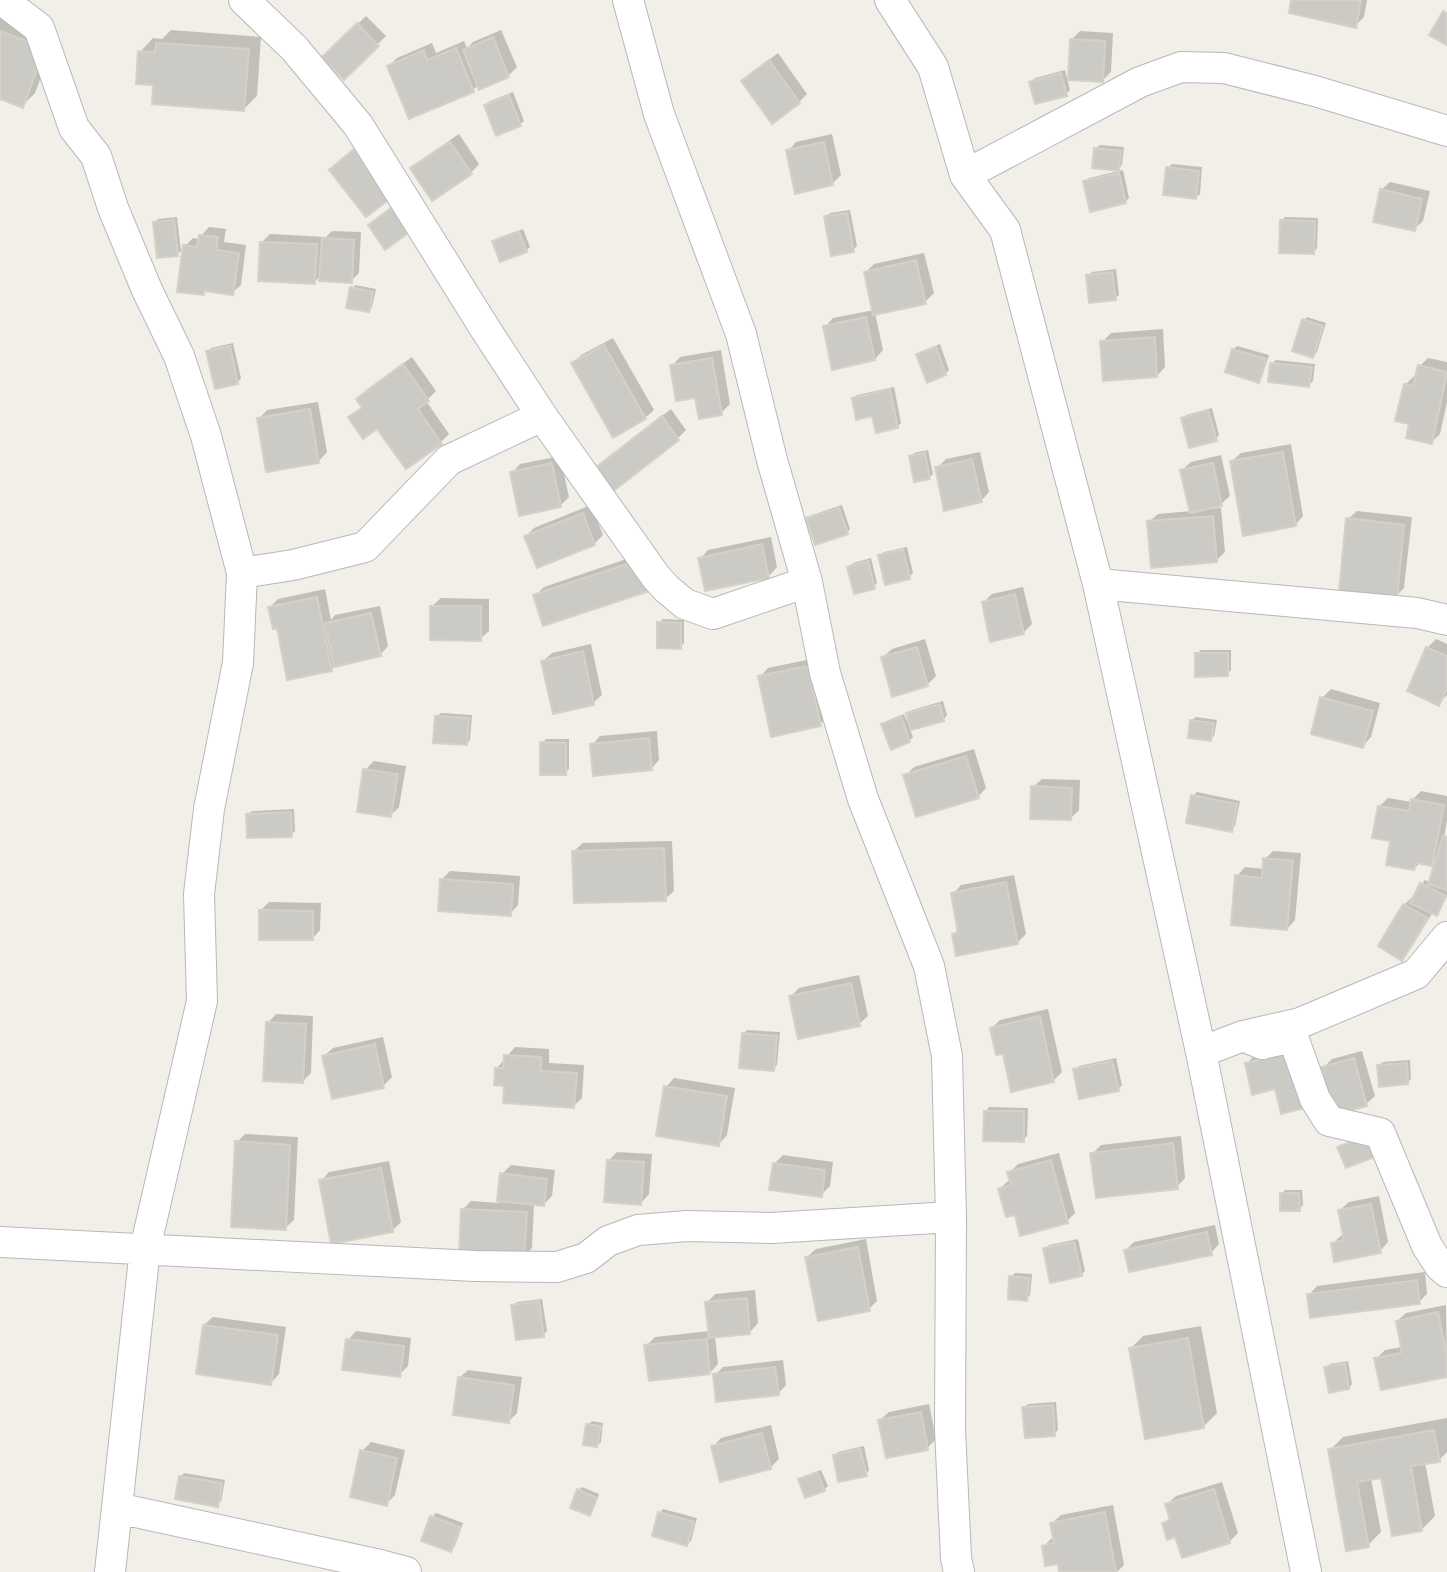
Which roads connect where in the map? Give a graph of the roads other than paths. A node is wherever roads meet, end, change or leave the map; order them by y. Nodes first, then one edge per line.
1 (2, 0) edge
2 (244, 0) edge
3 (628, 0) edge
4 (890, 0) edge
5 (1447, 131) edge
6 (965, 175) junction
7 (542, 416) junction
8 (242, 573) junction
9 (807, 582) junction
10 (1098, 584) junction
11 (1447, 620) edge
12 (1447, 937) edge
13 (1243, 1037) junction
14 (1201, 1052) junction
15 (951, 1217) junction
16 (0, 1242) edge
17 (145, 1249) junction
18 (1447, 1272) edge
19 (117, 1508) junction
20 (110, 1572) edge
21 (406, 1572) edge
22 (959, 1572) edge
23 (1306, 1572) edge

1 - 8 street
2 - 7 street
3 - 9 street
4 - 6 street
5 - 6 street
6 - 10 street
7 - 8 street
7 - 9 street
8 - 17 street
9 - 15 street
10 - 11 street
10 - 14 street
12 - 13 street
13 - 14 street
13 - 18 street
14 - 23 street
15 - 17 street
15 - 22 street
16 - 17 street
17 - 19 street
19 - 20 street
19 - 21 street

